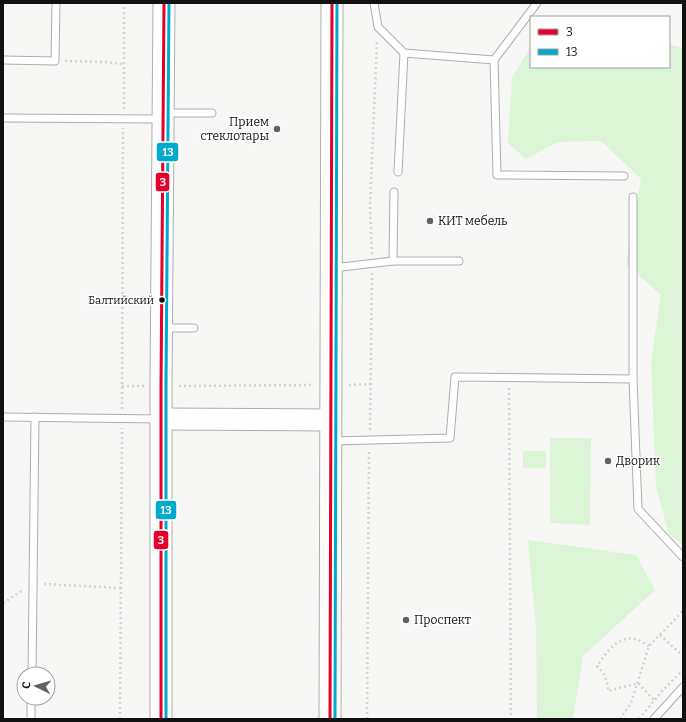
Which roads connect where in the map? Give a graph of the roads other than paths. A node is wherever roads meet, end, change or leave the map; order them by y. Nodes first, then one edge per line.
1 (56, 3) edge
2 (164, 3) edge
3 (332, 3) edge
4 (374, 3) edge
5 (537, 3) edge
6 (404, 53) junction
7 (3, 60) edge
8 (494, 60) junction
9 (212, 113) dead end
10 (163, 116) junction
11 (3, 118) edge
12 (398, 172) dead end
13 (624, 176) dead end
14 (394, 192) dead end
15 (633, 197) dead end
16 (393, 261) junction
17 (459, 261) dead end
18 (331, 269) junction
19 (162, 328) junction
20 (194, 328) dead end
21 (633, 379) junction
22 (3, 417) edge
23 (35, 417) junction
24 (161, 419) junction
25 (330, 420) junction
26 (330, 441) junction
27 (683, 557) edge
28 (32, 666) edge
29 (683, 687) edge
30 (31, 706) edge
31 (31, 719) edge
32 (161, 719) edge
33 (330, 719) edge
34 (654, 719) edge

1 - 7 lane
2 - 10 main road
3 - 18 main road
4 - 6 lane
5 - 8 lane
6 - 8 lane
6 - 12 lane
8 - 13 lane
9 - 10 lane
10 - 11 lane
10 - 19 main road
14 - 16 lane
15 - 21 lane
16 - 17 lane
16 - 18 lane
18 - 25 main road
19 - 20 lane
19 - 24 main road
21 - 26 lane
21 - 27 lane
22 - 23 lane
23 - 24 lane
23 - 28 lane
24 - 25 main road
24 - 32 main road
25 - 26 main road
26 - 33 main road
29 - 34 lane
30 - 31 lane

